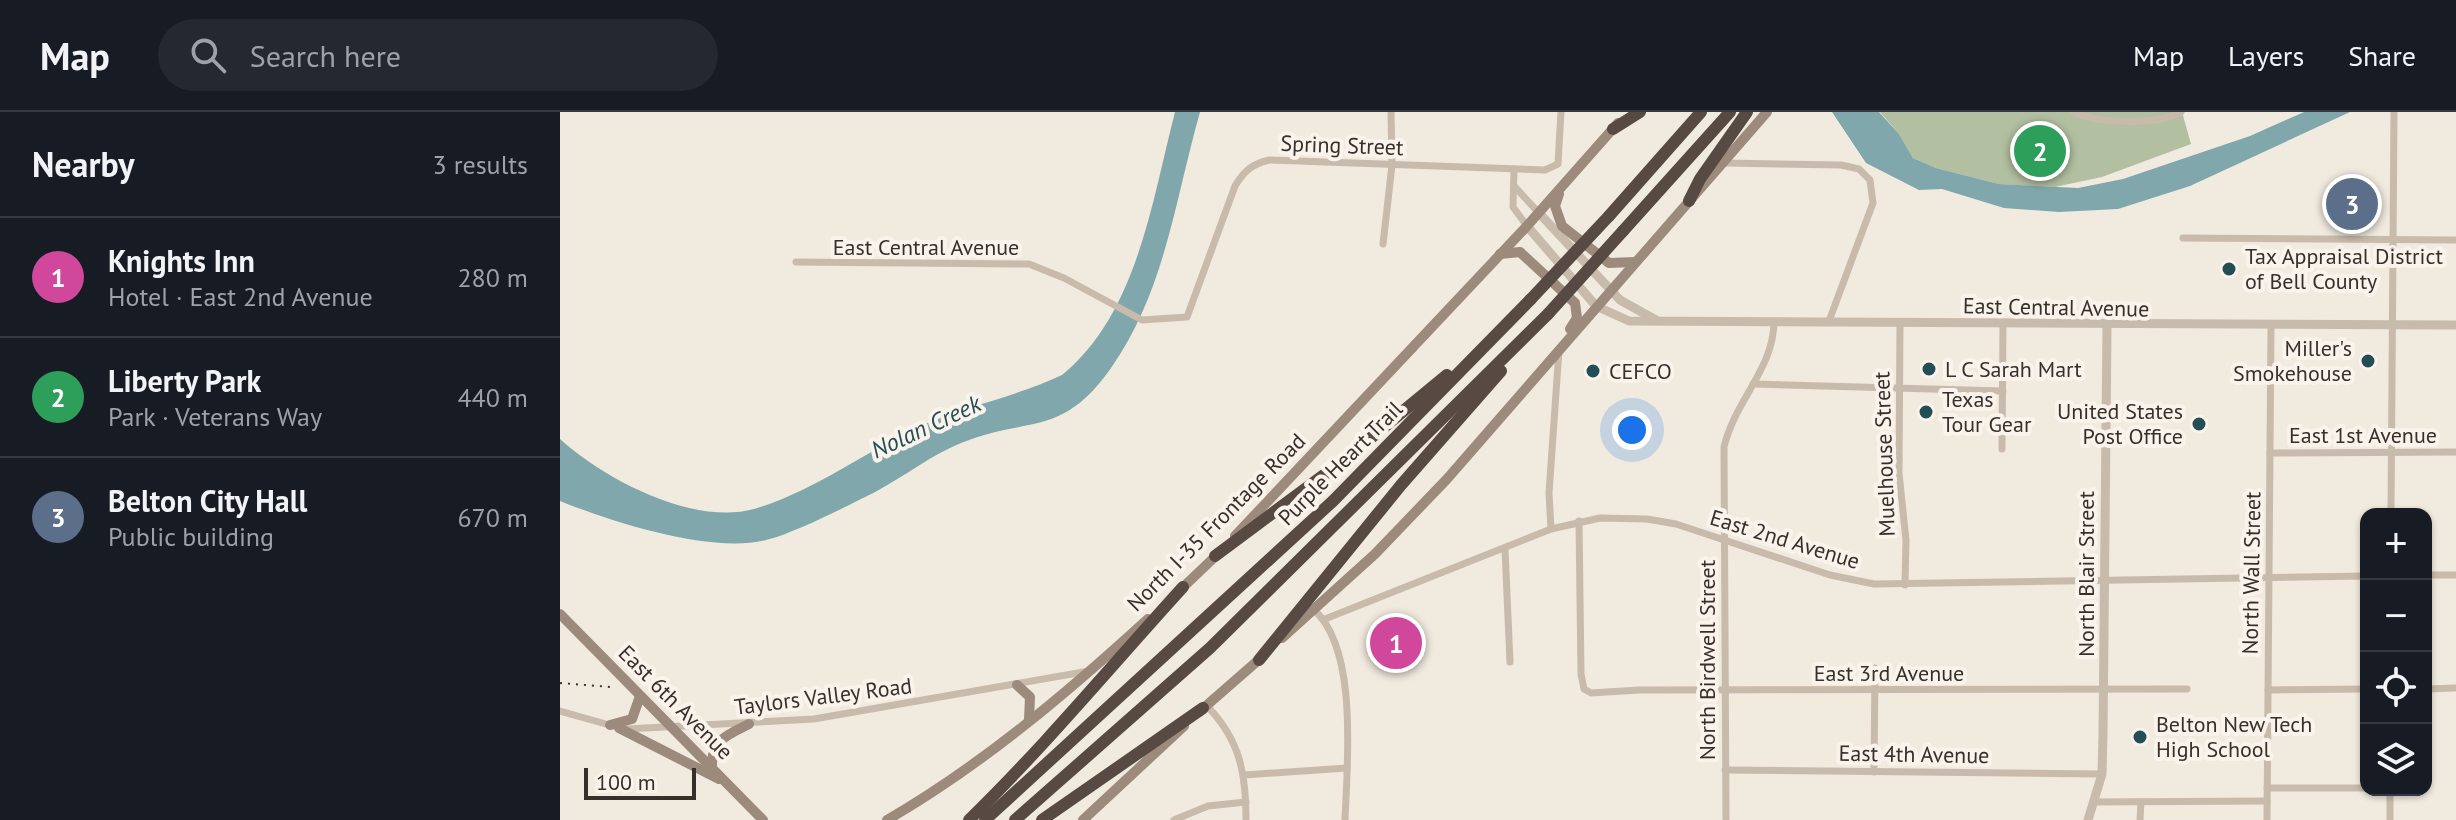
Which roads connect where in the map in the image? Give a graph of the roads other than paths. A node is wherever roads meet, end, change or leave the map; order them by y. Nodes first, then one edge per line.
1 (1391, 112) edge
2 (1561, 112) edge
3 (1629, 112) edge
4 (1640, 112) edge
5 (1701, 112) edge
6 (1730, 112) edge
7 (1747, 112) edge
8 (1767, 112) edge
9 (2074, 112) edge
10 (2159, 112) edge
11 (2181, 112) edge
12 (2394, 112) edge
13 (2143, 119) junction
14 (1613, 129) junction
15 (1723, 163) junction
16 (1392, 165) junction
17 (1514, 169) junction
18 (1574, 173) junction
19 (1514, 186) junction
20 (1689, 201) junction
21 (1539, 213) junction
22 (1527, 226) junction
23 (2183, 238) dead end
24 (2393, 239) junction
25 (2456, 240) edge
26 (1383, 244) dead end
27 (1498, 255) junction
28 (796, 262) dead end
29 (1635, 262) junction
30 (1610, 290) junction
31 (1596, 306) junction
32 (1187, 317) joint
33 (1656, 320) junction
34 (1774, 321) junction
35 (1829, 321) junction
36 (1900, 323) junction
37 (2003, 324) junction
38 (2456, 325) edge
39 (2107, 326) junction
40 (2271, 326) junction
41 (2393, 326) junction
42 (1498, 333) junction
43 (1524, 340) junction
44 (1560, 348) junction
45 (1753, 384) junction
46 (1899, 391) junction
47 (2003, 391) junction
48 (2002, 449) dead end
49 (2392, 452) junction
50 (2456, 452) edge
51 (2270, 453) junction
52 (2391, 508) edge
53 (1579, 521) junction
54 (1551, 529) junction
55 (1724, 538) junction
56 (1505, 549) junction
57 (1215, 556) junction
58 (2432, 575) edge
59 (2456, 575) edge
60 (2269, 576) junction
61 (2360, 576) edge
62 (2104, 581) junction
63 (1905, 585) junction
64 (1183, 587) junction
65 (1313, 609) junction
66 (560, 614) edge
67 (1325, 619) junction
68 (1259, 660) junction
69 (1510, 662) dead end
70 (1875, 668) dead end
71 (1091, 671) junction
72 (1017, 685) junction
73 (2456, 688) edge
74 (2187, 689) dead end
75 (2360, 689) edge
76 (2432, 689) edge
77 (1726, 690) junction
78 (2268, 690) junction
79 (1875, 691) junction
80 (2103, 691) junction
81 (640, 696) junction
82 (1205, 707) junction
83 (560, 711) edge
84 (1029, 720) junction
85 (749, 724) junction
86 (615, 727) junction
87 (675, 729) junction
88 (712, 767) junction
89 (1347, 768) junction
90 (1725, 770) junction
91 (1874, 772) junction
92 (2102, 774) junction
93 (1244, 775) junction
94 (731, 786) junction
95 (2267, 788) junction
96 (2360, 788) edge
97 (2390, 796) edge
98 (2267, 801) junction
99 (1246, 802) junction
100 (2093, 802) junction
101 (2141, 802) junction
102 (763, 820) edge
103 (887, 820) edge
104 (969, 820) edge
105 (985, 820) edge
106 (1015, 820) edge
107 (1042, 820) edge
108 (1083, 820) edge
109 (1174, 820) edge
110 (1246, 820) edge
111 (1345, 820) edge
112 (1726, 820) edge
113 (2088, 820) edge
114 (2140, 820) edge
115 (2267, 820) edge
116 (2390, 820) edge

1 - 16 street
2 - 17 street, Spring Street
3 - 14 main road
4 - 14 highway
5 - 42 highway, Purple Heart Trail, bridge
6 - 43 highway, Purple Heart Trail, bridge
7 - 20 highway
8 - 15 main road
9 - 13 street
10 - 13 street
11 - 13 street
12 - 24 street
14 - 18 main road
15 - 20 main road
15 - 35 street
16 - 17 street, Spring Street
16 - 26 street
16 - 32 street, Spring Street
17 - 19 street, East Central Avenue
18 - 21 main road, North I-35 Frontage Road
18 - 29 main road
19 - 21 street
19 - 22 street, East Central Avenue
20 - 29 main road
21 - 22 main road, North I-35 Frontage Road
21 - 30 street
22 - 27 main road, North I-35 Frontage Road
22 - 31 street, East Central Avenue
23 - 24 street
24 - 25 street
24 - 41 street
27 - 44 main road
27 - 57 main road, North I-35 Frontage Road
28 - 32 street, East Central Avenue
29 - 30 main road
30 - 31 main road
30 - 33 street
31 - 33 street, East Central Avenue
31 - 44 main road
33 - 34 street, East Central Avenue
34 - 35 street, East Central Avenue
34 - 45 street, North Birdwell Street
35 - 36 street, East Central Avenue
36 - 37 street, East Central Avenue
36 - 46 street, Muelhouse Street
37 - 39 street, East Central Avenue
37 - 47 street
38 - 41 street, East Central Avenue
39 - 40 street, East Central Avenue
39 - 62 street, North Blair Street
40 - 41 street, East Central Avenue
40 - 51 street, North Wall Street
41 - 49 street
42 - 57 highway
42 - 105 highway, Purple Heart Trail
43 - 68 highway
43 - 106 highway, Purple Heart Trail
44 - 54 street
44 - 65 main road
45 - 46 street
45 - 55 street, North Birdwell Street
46 - 47 street
46 - 63 street, Muelhouse Street
47 - 48 street
49 - 50 street, East 1st Avenue
49 - 51 street, East 1st Avenue
49 - 52 street
51 - 60 street, North Wall Street
53 - 54 street, East 2nd Avenue
53 - 55 street, East 2nd Avenue
53 - 77 street, East 3rd Avenue
54 - 56 street, East 2nd Avenue
55 - 63 street, East 2nd Avenue
55 - 77 street, North Birdwell Street
56 - 67 street, East 2nd Avenue
56 - 69 street
57 - 64 main road, North I-35 Frontage Road
58 - 59 street
60 - 61 street, East 2nd Avenue
60 - 62 street, East 2nd Avenue
60 - 78 street, North Wall Street
62 - 63 street, East 2nd Avenue
62 - 80 street, North Blair Street
64 - 71 main road, North I-35 Frontage Road
64 - 104 highway
65 - 67 street
65 - 68 main road
66 - 81 main road, East 6th Avenue
67 - 89 street
68 - 82 main road
70 - 79 street
71 - 72 street, Taylors Valley Road
71 - 84 main road, North I-35 Frontage Road
72 - 84 main road
72 - 85 street, Taylors Valley Road
73 - 76 street
74 - 80 street, East 3rd Avenue
75 - 78 street
77 - 79 street, East 3rd Avenue
77 - 90 street, North Birdwell Street
78 - 95 street, North Wall Street
79 - 80 street, East 3rd Avenue
79 - 91 street
80 - 92 street, North Blair Street
81 - 86 main road
81 - 87 main road, East 6th Avenue
82 - 93 street
82 - 107 highway
82 - 108 main road
83 - 86 street, Taylors Valley Road
84 - 103 main road, North I-35 Frontage Road
85 - 87 street, Taylors Valley Road
85 - 88 main road
86 - 87 street, Taylors Valley Road
86 - 94 main road
87 - 88 main road, East 6th Avenue
88 - 94 main road, East 6th Avenue
89 - 93 street
89 - 111 street
90 - 91 street, East 4th Avenue
90 - 112 street, North Birdwell Street
91 - 92 street, East 4th Avenue
92 - 100 street, North Blair Street
93 - 99 street
94 - 102 main road, East 6th Avenue
95 - 96 street
95 - 98 street, North Wall Street
97 - 116 street
98 - 101 street
98 - 115 street, North Wall Street
99 - 109 street
99 - 110 street
100 - 101 street
100 - 113 street, North Blair Street
101 - 114 street

